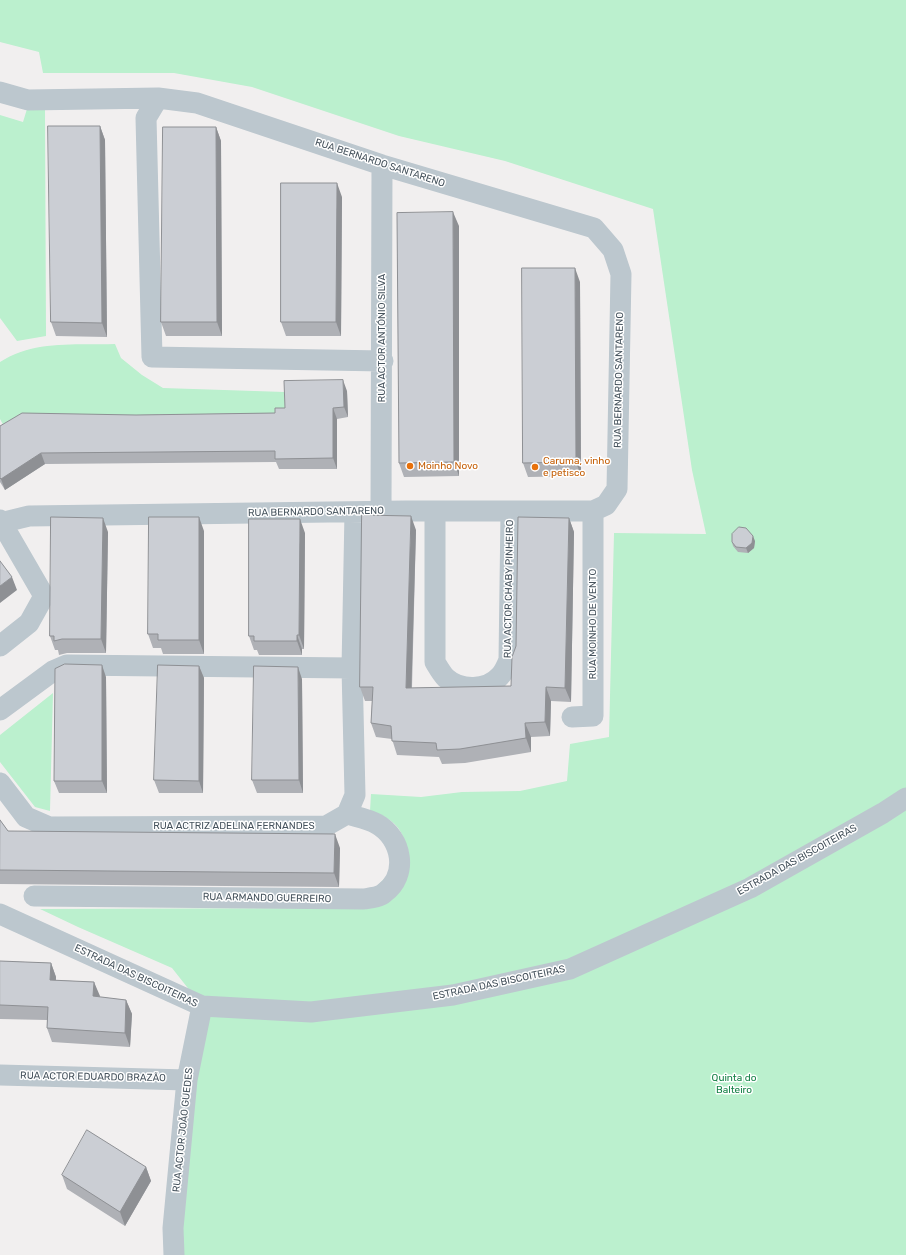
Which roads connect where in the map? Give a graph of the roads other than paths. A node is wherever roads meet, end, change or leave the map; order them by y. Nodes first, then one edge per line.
1 (0, 92) edge
2 (158, 98) junction
3 (382, 165) junction
4 (383, 361) junction
5 (381, 511) junction
6 (593, 511) junction
7 (355, 512) junction
8 (434, 512) junction
9 (511, 512) junction
10 (0, 522) edge
11 (0, 646) edge
12 (352, 668) junction
13 (0, 710) edge
14 (572, 717) dead end
15 (0, 782) edge
16 (906, 798) edge
17 (347, 814) junction
18 (34, 896) dead end
19 (0, 914) edge
20 (202, 1006) junction
21 (0, 1075) edge
22 (187, 1080) junction
23 (174, 1255) edge

1 - 2 street, RUA BERNARDO SANTARENO
2 - 3 street, RUA BERNARDO SANTARENO
2 - 4 street
3 - 4 street, RUA ACTOR ANTÓNIO SILVA
3 - 6 street, RUA BERNARDO SANTARENO
4 - 5 street, RUA ACTOR ANTÓNIO SILVA
5 - 7 street, RUA BERNARDO SANTARENO
5 - 8 street, RUA BERNARDO SANTARENO
6 - 9 street, RUA BERNARDO SANTARENO
6 - 14 street, RUA MOINHO DE VENTO
7 - 10 street, RUA BERNARDO SANTARENO
7 - 12 street
8 - 9 street, RUA BERNARDO SANTARENO
8 - 9 street, RUA ACTOR CHABY PINHEIRO
10 - 11 street
12 - 13 street
12 - 17 street
15 - 17 street, RUA ACTRIZ ADELINA FERNANDES
16 - 20 street, ESTRADA DAS BISCOITEIRAS
17 - 18 street, RUA ARMANDO GUERREIRO
19 - 20 street, ESTRADA DAS BISCOITEIRAS
20 - 22 street, RUA ACTOR JOÃO GUEDES
21 - 22 street, RUA ACTOR EDUARDO BRAZÃO
22 - 23 street, RUA ACTOR JOÃO GUEDES

